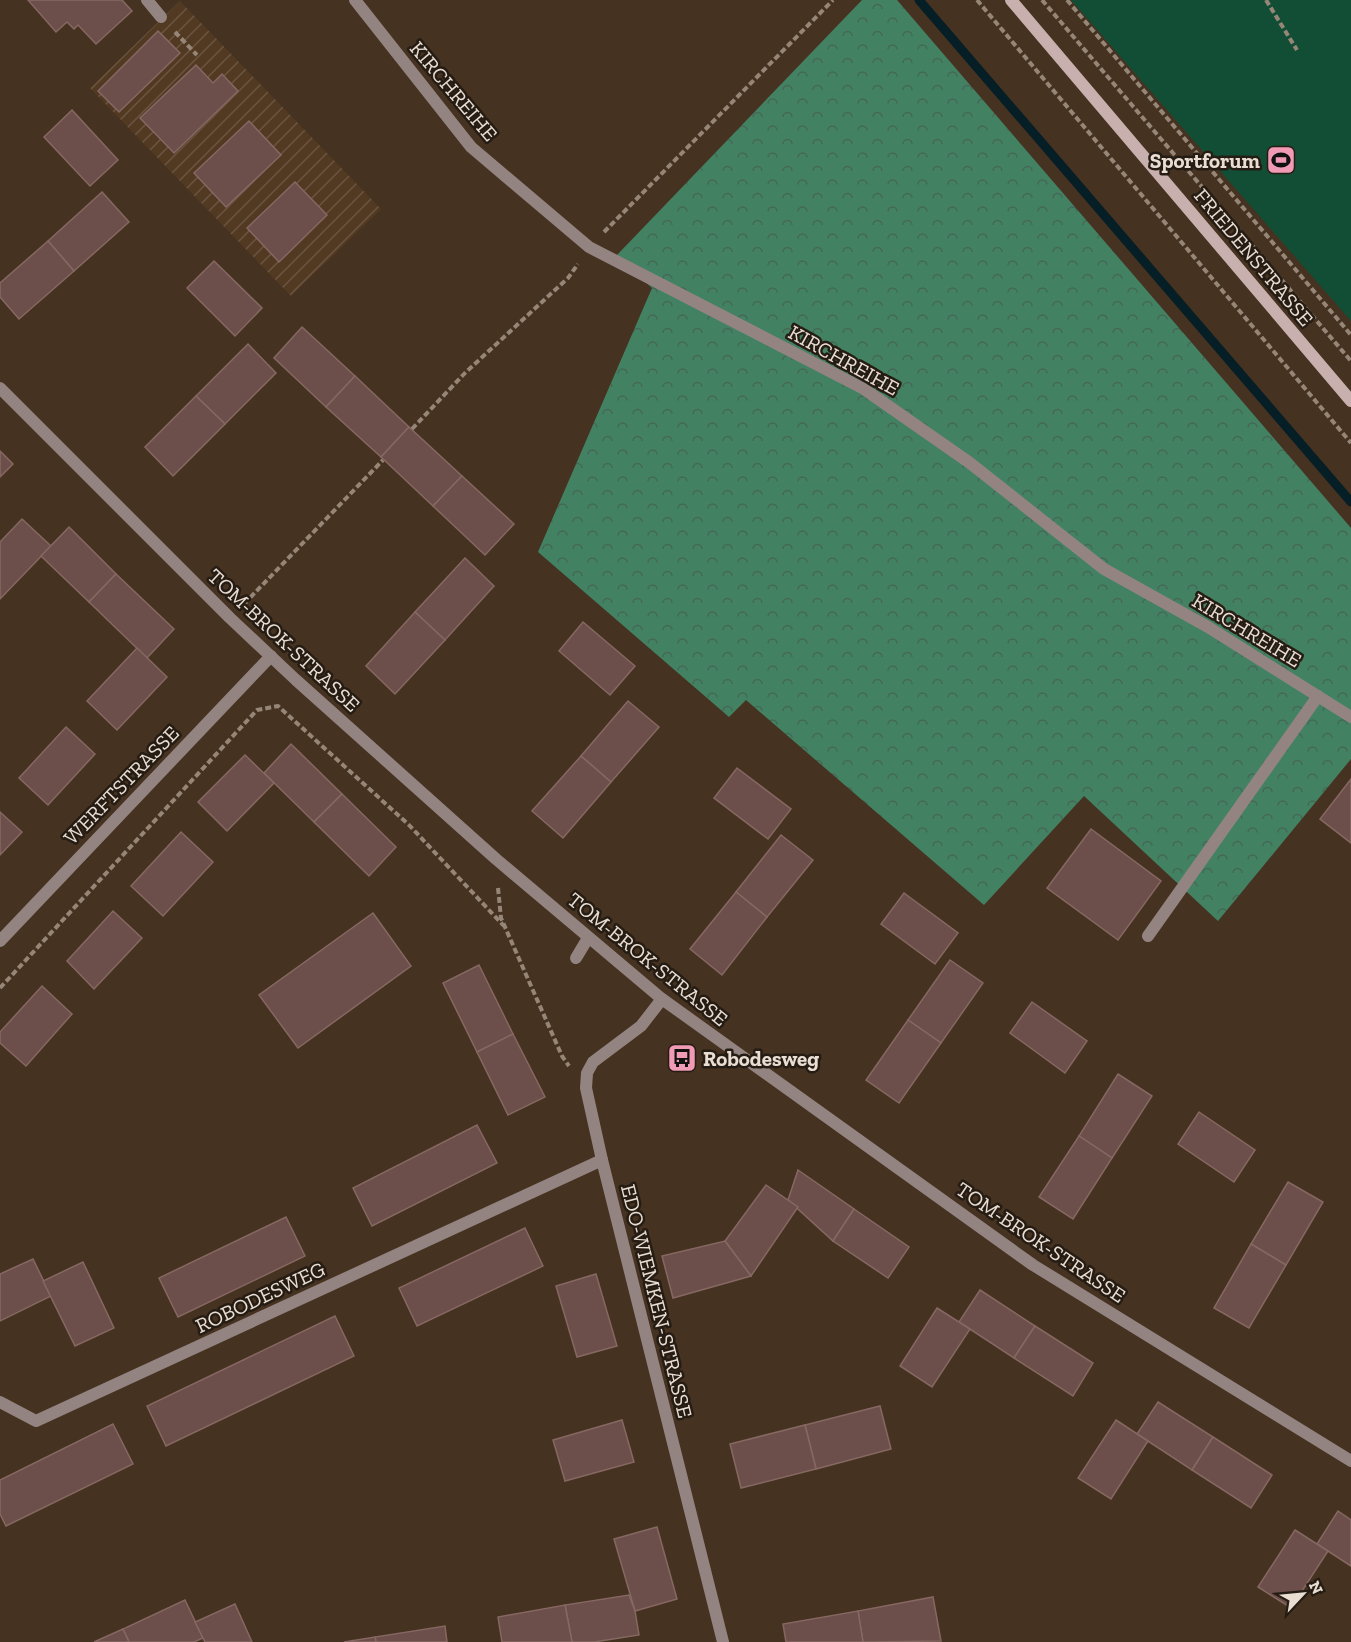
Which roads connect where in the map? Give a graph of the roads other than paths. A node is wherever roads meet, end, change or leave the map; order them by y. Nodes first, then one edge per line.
1 (147, 0) edge
2 (355, 0) edge
3 (1011, 0) edge
4 (161, 17) road end
5 (0, 388) edge
6 (1351, 401) edge
7 (271, 656) junction
8 (1318, 696) junction
9 (1351, 717) edge
10 (1148, 936) dead end
11 (588, 938) junction
12 (0, 941) edge
13 (576, 958) dead end
14 (662, 999) junction
15 (602, 1160) junction
16 (0, 1402) edge
17 (1351, 1461) edge
18 (723, 1642) edge

1 - 4 street
2 - 8 street, KIRCHREIHE
3 - 6 main road, FRIEDENSTRASSE
5 - 7 street, TOM-BROK-STRASSE
7 - 11 street, TOM-BROK-STRASSE
7 - 12 street, WERFTSTRASSE
8 - 9 street, KIRCHREIHE
8 - 10 street
11 - 13 street
11 - 14 street, TOM-BROK-STRASSE
14 - 15 street, EDO-WIEMKEN-STRASSE
14 - 17 street, TOM-BROK-STRASSE
15 - 16 street, ROBODESWEG
15 - 18 street, EDO-WIEMKEN-STRASSE

